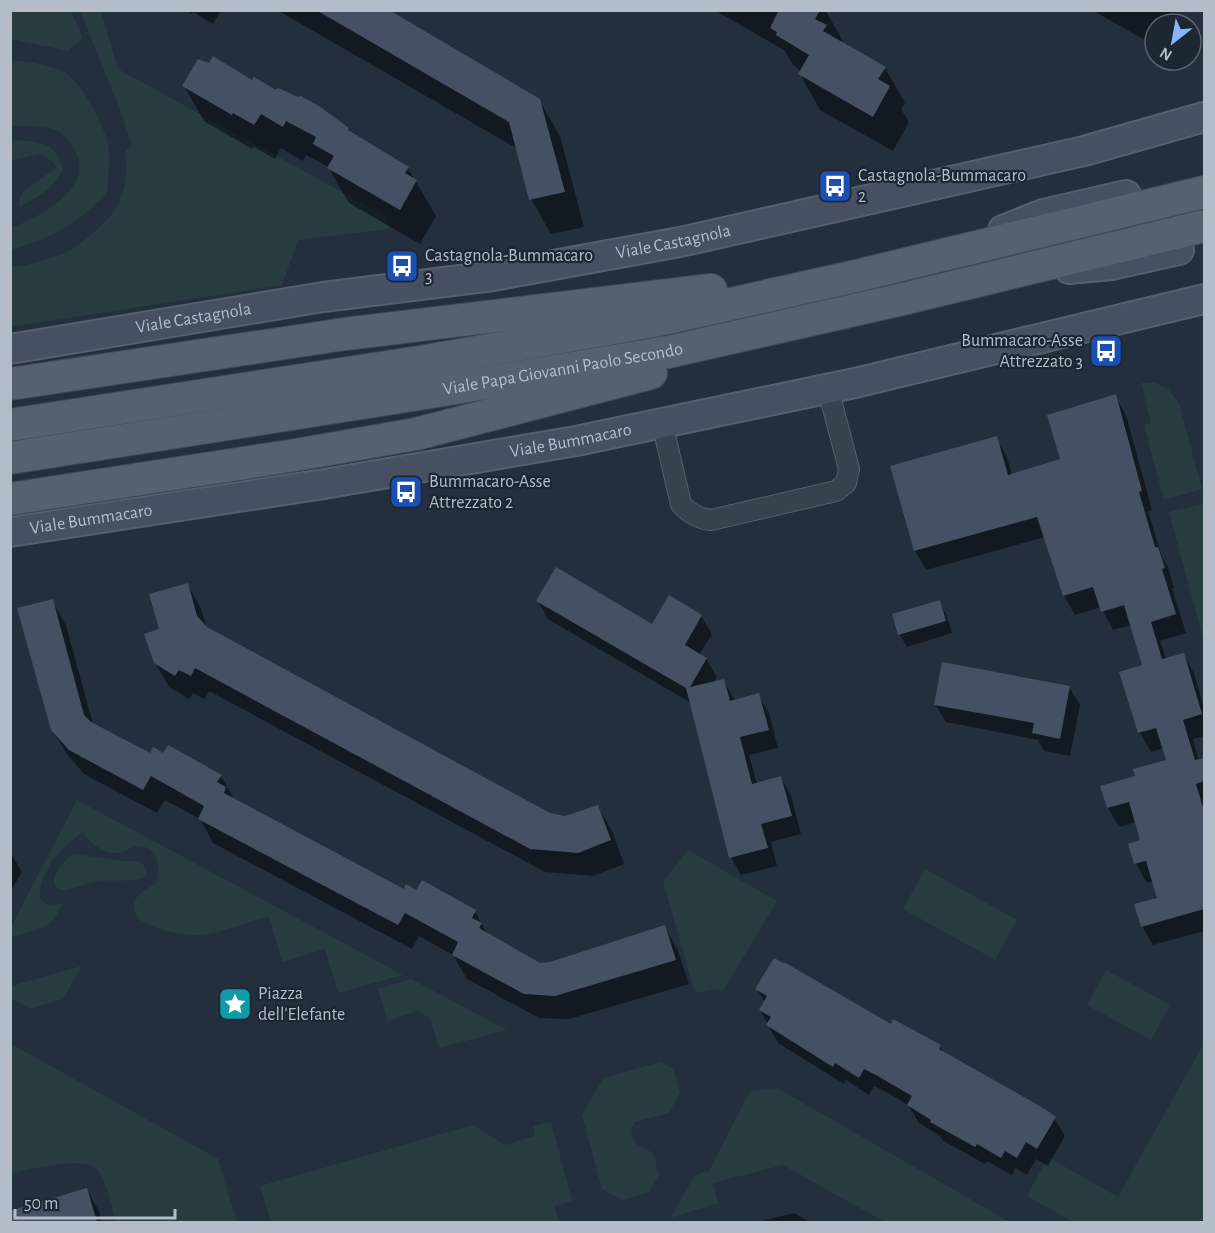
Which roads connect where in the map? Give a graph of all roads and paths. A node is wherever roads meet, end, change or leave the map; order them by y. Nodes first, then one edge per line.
1 (1204, 117) edge
2 (1204, 170) edge
3 (1204, 192) edge
4 (1165, 194) junction
5 (1204, 226) edge
6 (1186, 243) edge
7 (856, 276) junction
8 (903, 299) junction
9 (1198, 301) edge
10 (10, 349) edge
11 (10, 384) edge
12 (828, 389) junction
13 (662, 423) junction
14 (10, 425) edge
15 (10, 458) edge
16 (10, 499) edge
17 (10, 532) edge

1 - 10 main road, Viale Castagnola
2 - 4 main road
3 - 4 main road
4 - 7 main road, Viale Papa Giovanni Paolo Secondo
5 - 6 main road
6 - 8 main road, Viale Papa Giovanni Paolo Secondo
7 - 11 main road
7 - 14 main road, Viale Papa Giovanni Paolo Secondo
8 - 15 main road, Viale Papa Giovanni Paolo Secondo
8 - 16 main road
9 - 12 main road, Viale Bummacaro
12 - 13 main road, Viale Bummacaro
12 - 13 street
13 - 17 main road, Viale Bummacaro

